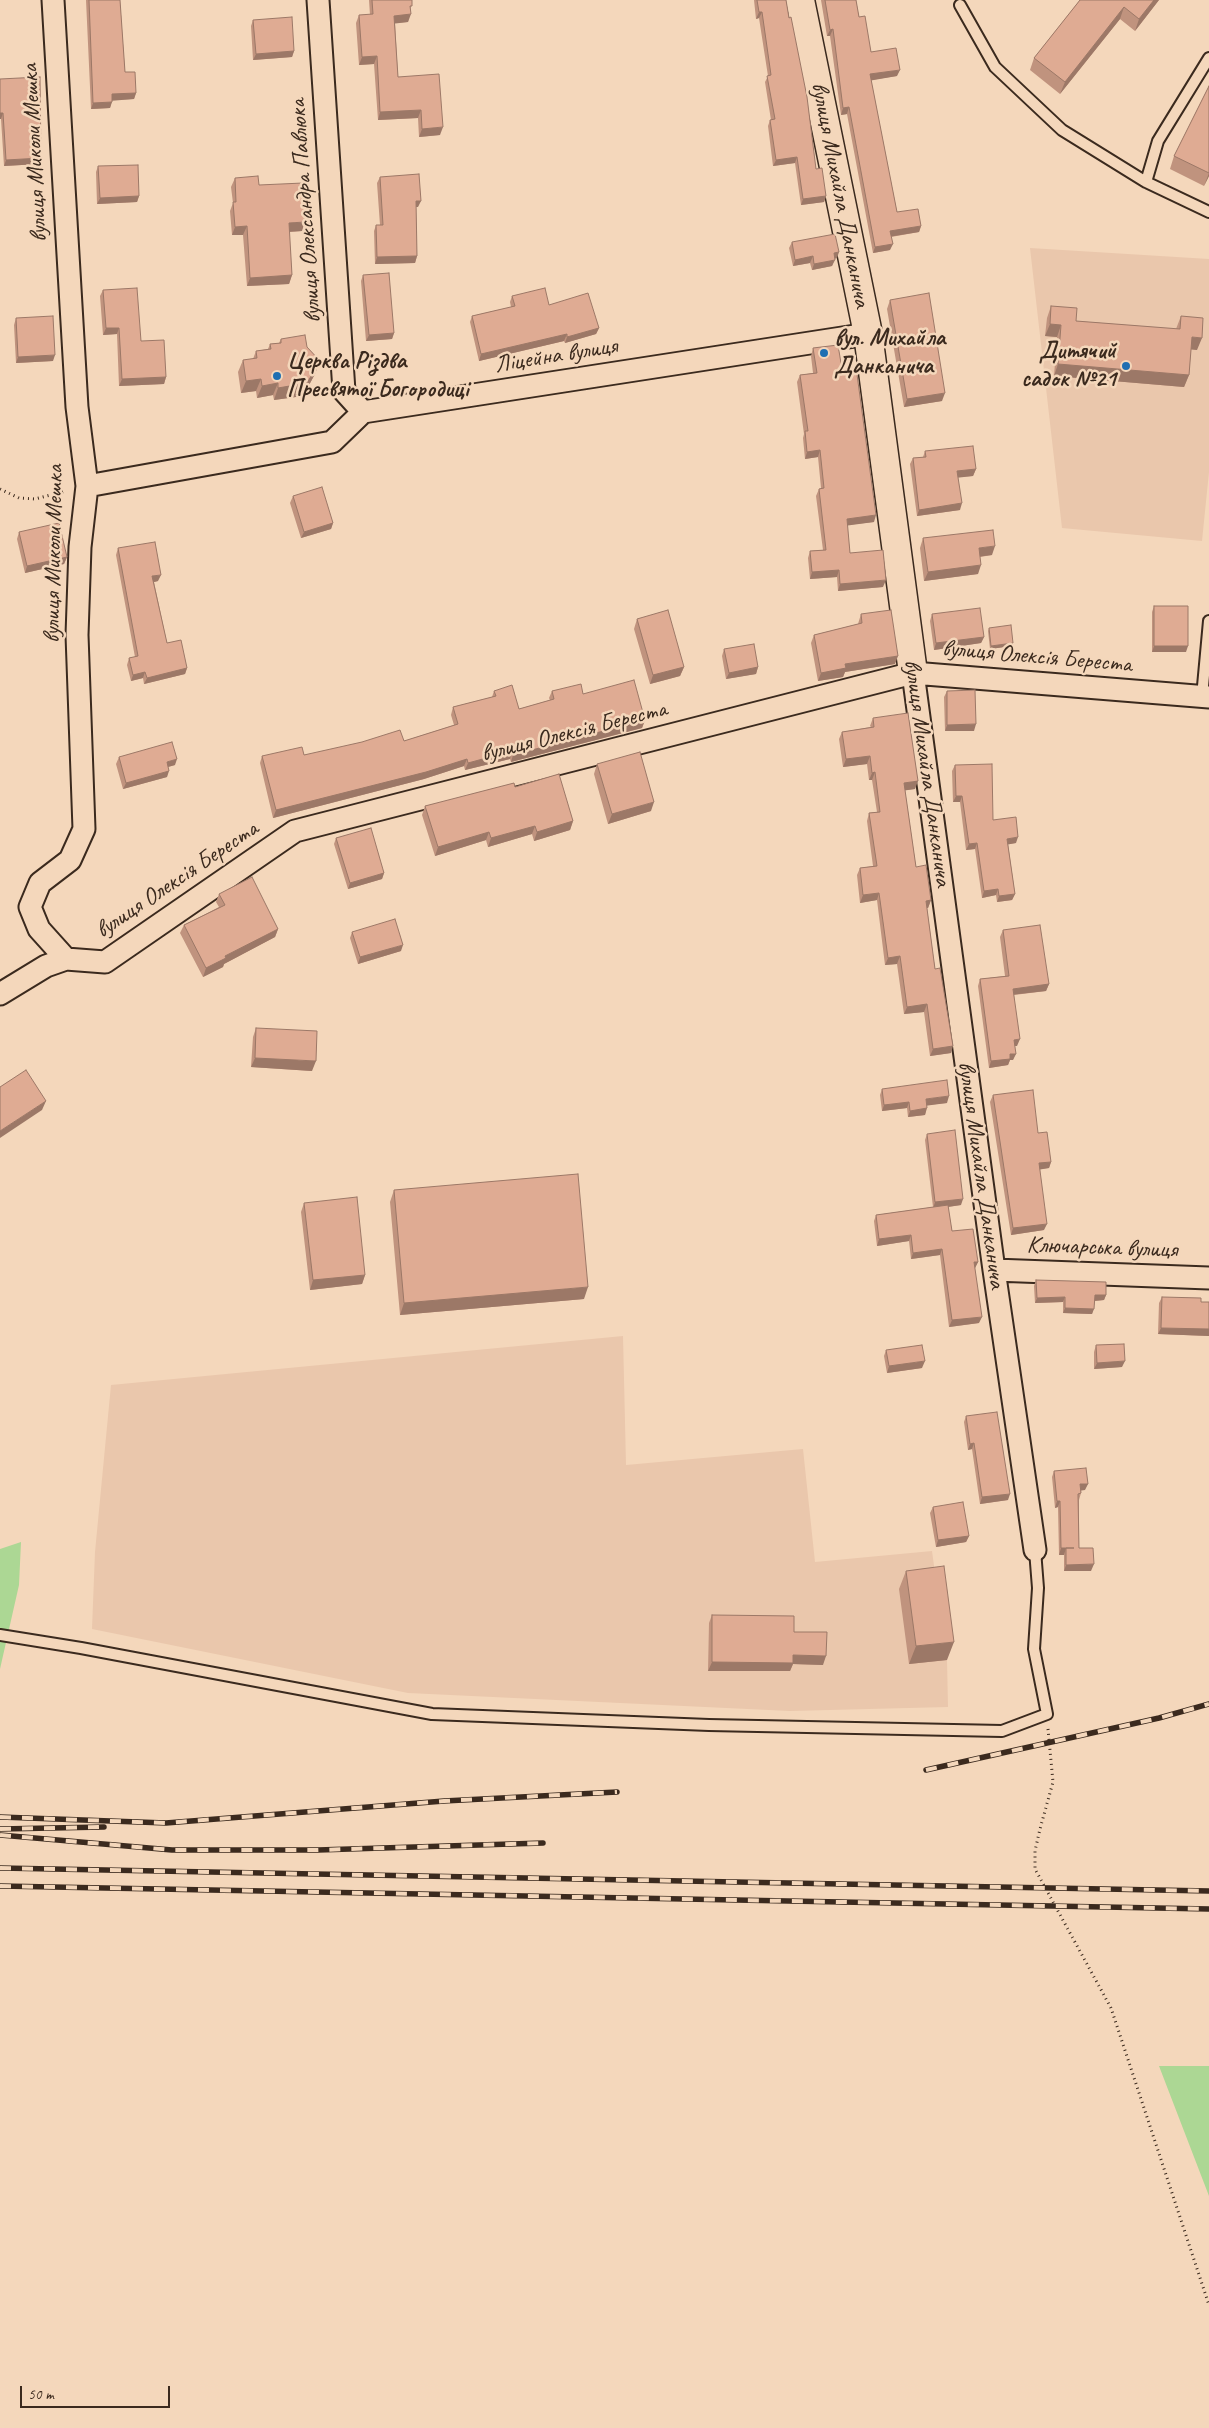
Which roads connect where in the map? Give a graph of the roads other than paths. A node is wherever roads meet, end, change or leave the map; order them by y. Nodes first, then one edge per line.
1 (52, 0) edge
2 (318, 0) edge
3 (800, 0) edge
4 (960, 5) dead end
5 (1209, 58) edge
6 (1146, 182) junction
7 (1209, 212) edge
8 (868, 334) junction
9 (363, 412) junction
10 (87, 486) junction
11 (1209, 621) edge
12 (913, 673) junction
13 (1206, 697) edge
14 (66, 959) junction
15 (0, 994) edge
16 (994, 1270) junction
17 (1209, 1278) edge
18 (1035, 1550) joint
19 (0, 1635) edge

1 - 10 street, вулиця Миколи Мешка
2 - 9 street, вулиця Олександра Павлюка
3 - 8 street, вулиця Михайла Данканича
4 - 6 lane
5 - 6 lane
6 - 7 lane
8 - 9 street, Ліцейна вулиця
8 - 12 street, вулиця Михайла Данканича
9 - 10 street
10 - 14 street, вулиця Миколи Мешка
11 - 13 lane
12 - 13 street, вулиця Олексія Береста
12 - 14 street, вулиця Олексія Береста
12 - 16 street, вулиця Михайла Данканича
14 - 15 street, вулиця Олексія Береста
16 - 17 street, Ключарська вулиця
16 - 18 street, вулиця Михайла Данканича
18 - 19 lane

